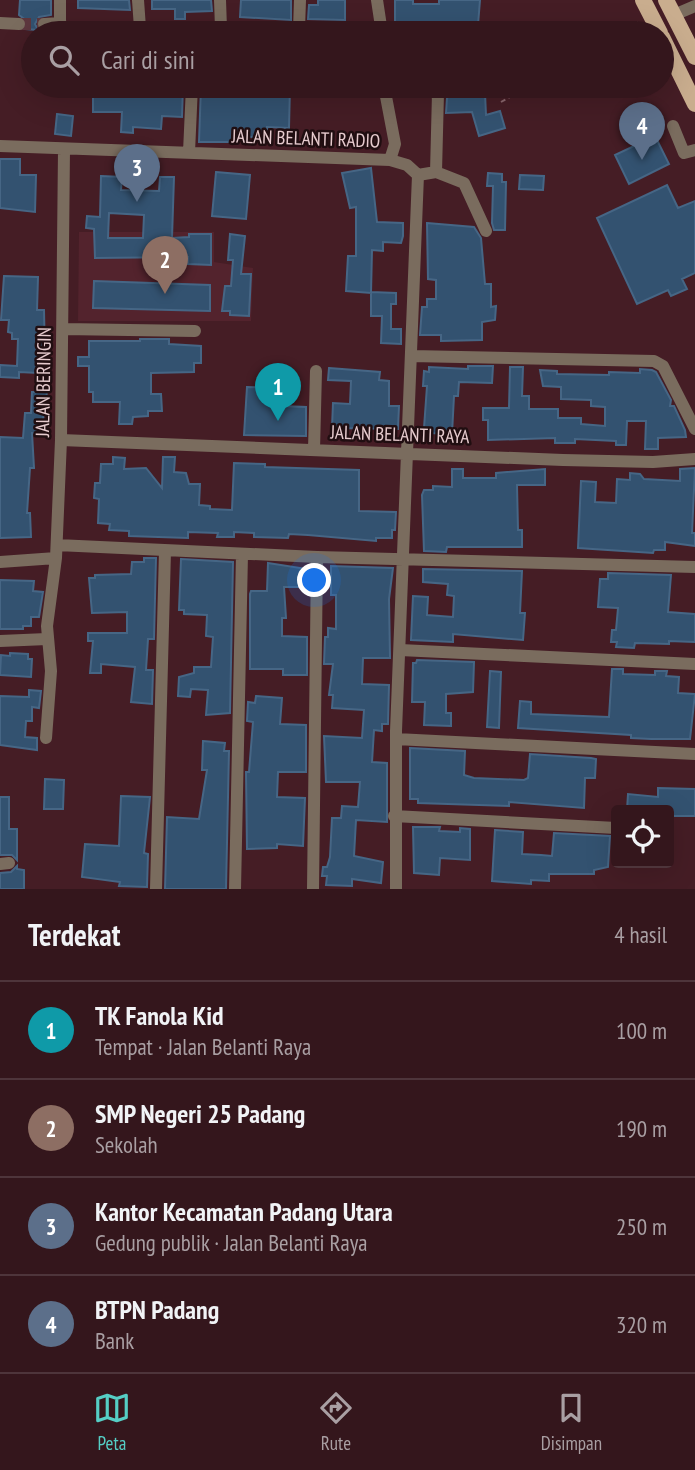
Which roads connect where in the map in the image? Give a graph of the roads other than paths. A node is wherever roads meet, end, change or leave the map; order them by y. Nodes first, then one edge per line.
1 (60, 0) edge
2 (138, 0) edge
3 (220, 0) edge
4 (300, 0) edge
5 (377, 0) edge
6 (695, 6) edge
7 (672, 11) edge
8 (695, 12) edge
9 (60, 21) edge
10 (140, 21) edge
11 (221, 21) edge
12 (299, 21) edge
13 (380, 21) edge
14 (0, 23) edge
15 (19, 24) tunnel mouth
16 (695, 57) edge
17 (674, 61) edge
18 (191, 98) edge
19 (386, 98) edge
20 (438, 98) edge
21 (695, 104) edge
22 (673, 126) dead end
23 (0, 146) edge
24 (64, 150) junction
25 (695, 150) edge
26 (189, 152) junction
27 (390, 160) junction
28 (436, 172) junction
29 (418, 175) junction
30 (486, 232) dead end
31 (63, 329) junction
32 (195, 331) dead end
33 (411, 356) junction
34 (316, 370) dead end
35 (695, 429) edge
36 (61, 440) junction
37 (314, 450) junction
38 (408, 453) junction
39 (695, 459) edge
40 (165, 551) junction
41 (57, 552) junction
42 (242, 554) junction
43 (317, 557) junction
44 (404, 558) junction
45 (0, 562) edge
46 (695, 567) edge
47 (47, 639) junction
48 (0, 641) edge
49 (400, 650) junction
50 (695, 664) edge
51 (46, 738) dead end
52 (396, 739) junction
53 (695, 754) edge
54 (394, 816) junction
55 (611, 828) edge
56 (156, 889) edge
57 (235, 889) edge
58 (313, 889) edge
59 (396, 889) edge

1 - 9 street
2 - 10 street
3 - 11 street
4 - 12 street
5 - 13 street
6 - 7 street
7 - 8 street
7 - 16 main road
14 - 15 street
17 - 21 main road
18 - 26 street
19 - 27 street
20 - 28 street
22 - 25 street
23 - 24 street
24 - 26 street
24 - 31 street, JALAN BERINGIN
26 - 27 street, JALAN BELANTI RADIO
27 - 29 street, JALAN BELANTI RADIO
28 - 29 street
28 - 30 street
29 - 33 street
31 - 32 street
31 - 36 street, JALAN BERINGIN
33 - 35 street
33 - 38 street
34 - 37 street
36 - 37 street, JALAN BELANTI RAYA
36 - 41 street, JALAN BERINGIN
37 - 38 street, JALAN BELANTI RAYA
38 - 39 street, JALAN BELANTI RAYA
38 - 44 street
40 - 41 street
40 - 42 street
40 - 56 street
41 - 45 street
41 - 47 street, JALAN BERINGIN
42 - 43 street
42 - 57 street
43 - 44 street
43 - 58 street
44 - 46 street
44 - 49 street
47 - 48 street
47 - 51 street, JALAN BERINGIN
49 - 50 street
49 - 52 street
52 - 53 street
52 - 54 street
54 - 55 street
54 - 59 street

